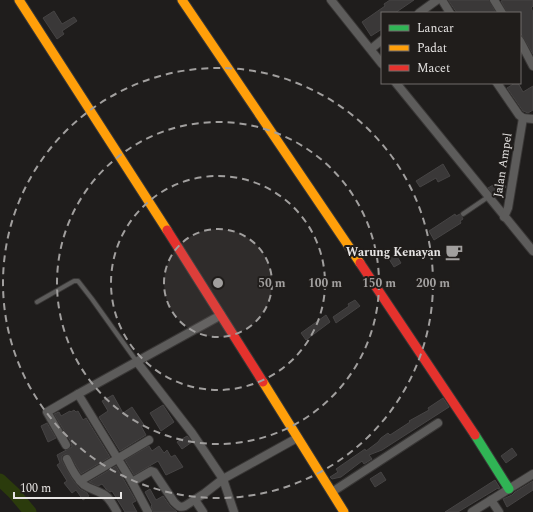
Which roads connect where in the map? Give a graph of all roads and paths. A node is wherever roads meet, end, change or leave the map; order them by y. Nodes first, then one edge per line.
1 (20, 0) edge
2 (182, 0) edge
3 (331, 0) edge
4 (437, 0) edge
5 (442, 0) edge
6 (496, 1) edge
7 (420, 12) edge
8 (449, 12) edge
9 (502, 12) edge
10 (381, 41) edge
11 (521, 43) edge
12 (371, 48) junction
13 (381, 63) edge
14 (533, 66) edge
15 (397, 84) edge
16 (498, 84) edge
17 (523, 118) junction
18 (533, 119) edge
19 (488, 197) junction
20 (463, 214) dead end
21 (504, 216) junction
22 (533, 251) edge
23 (37, 302) dead end
24 (221, 316) junction
25 (137, 362) junction
26 (78, 394) junction
27 (438, 423) dead end
28 (297, 438) junction
29 (149, 440) dead end
30 (66, 445) dead end
31 (67, 459) dead end
32 (118, 459) junction
33 (533, 474) edge
34 (223, 479) junction
35 (80, 481) junction
36 (132, 482) junction
37 (509, 488) junction
38 (332, 492) junction
39 (195, 500) junction
40 (491, 500) junction
41 (117, 512) edge
42 (148, 512) edge
43 (203, 512) edge
44 (234, 512) edge
45 (344, 512) edge
46 (472, 512) edge
47 (499, 512) edge

1 - 24 street
2 - 37 street
3 - 12 street
4 - 7 street
5 - 8 street
6 - 9 street
10 - 12 street
11 - 14 street
12 - 13 street
15 - 19 street
16 - 17 street
17 - 18 street
17 - 21 street, Jalan Ampel
19 - 20 lane
19 - 21 street
21 - 22 street
23 - 25 lane
24 - 25 street
24 - 28 street
25 - 26 street
25 - 34 street
26 - 30 street
26 - 32 street
27 - 38 street
28 - 34 street
28 - 38 street
29 - 32 street
31 - 35 street
32 - 35 street
32 - 36 street
33 - 37 street
34 - 39 street
34 - 44 street
35 - 41 street
36 - 39 street
36 - 42 street
37 - 40 street
38 - 45 street
39 - 43 street
40 - 46 street
40 - 47 street

